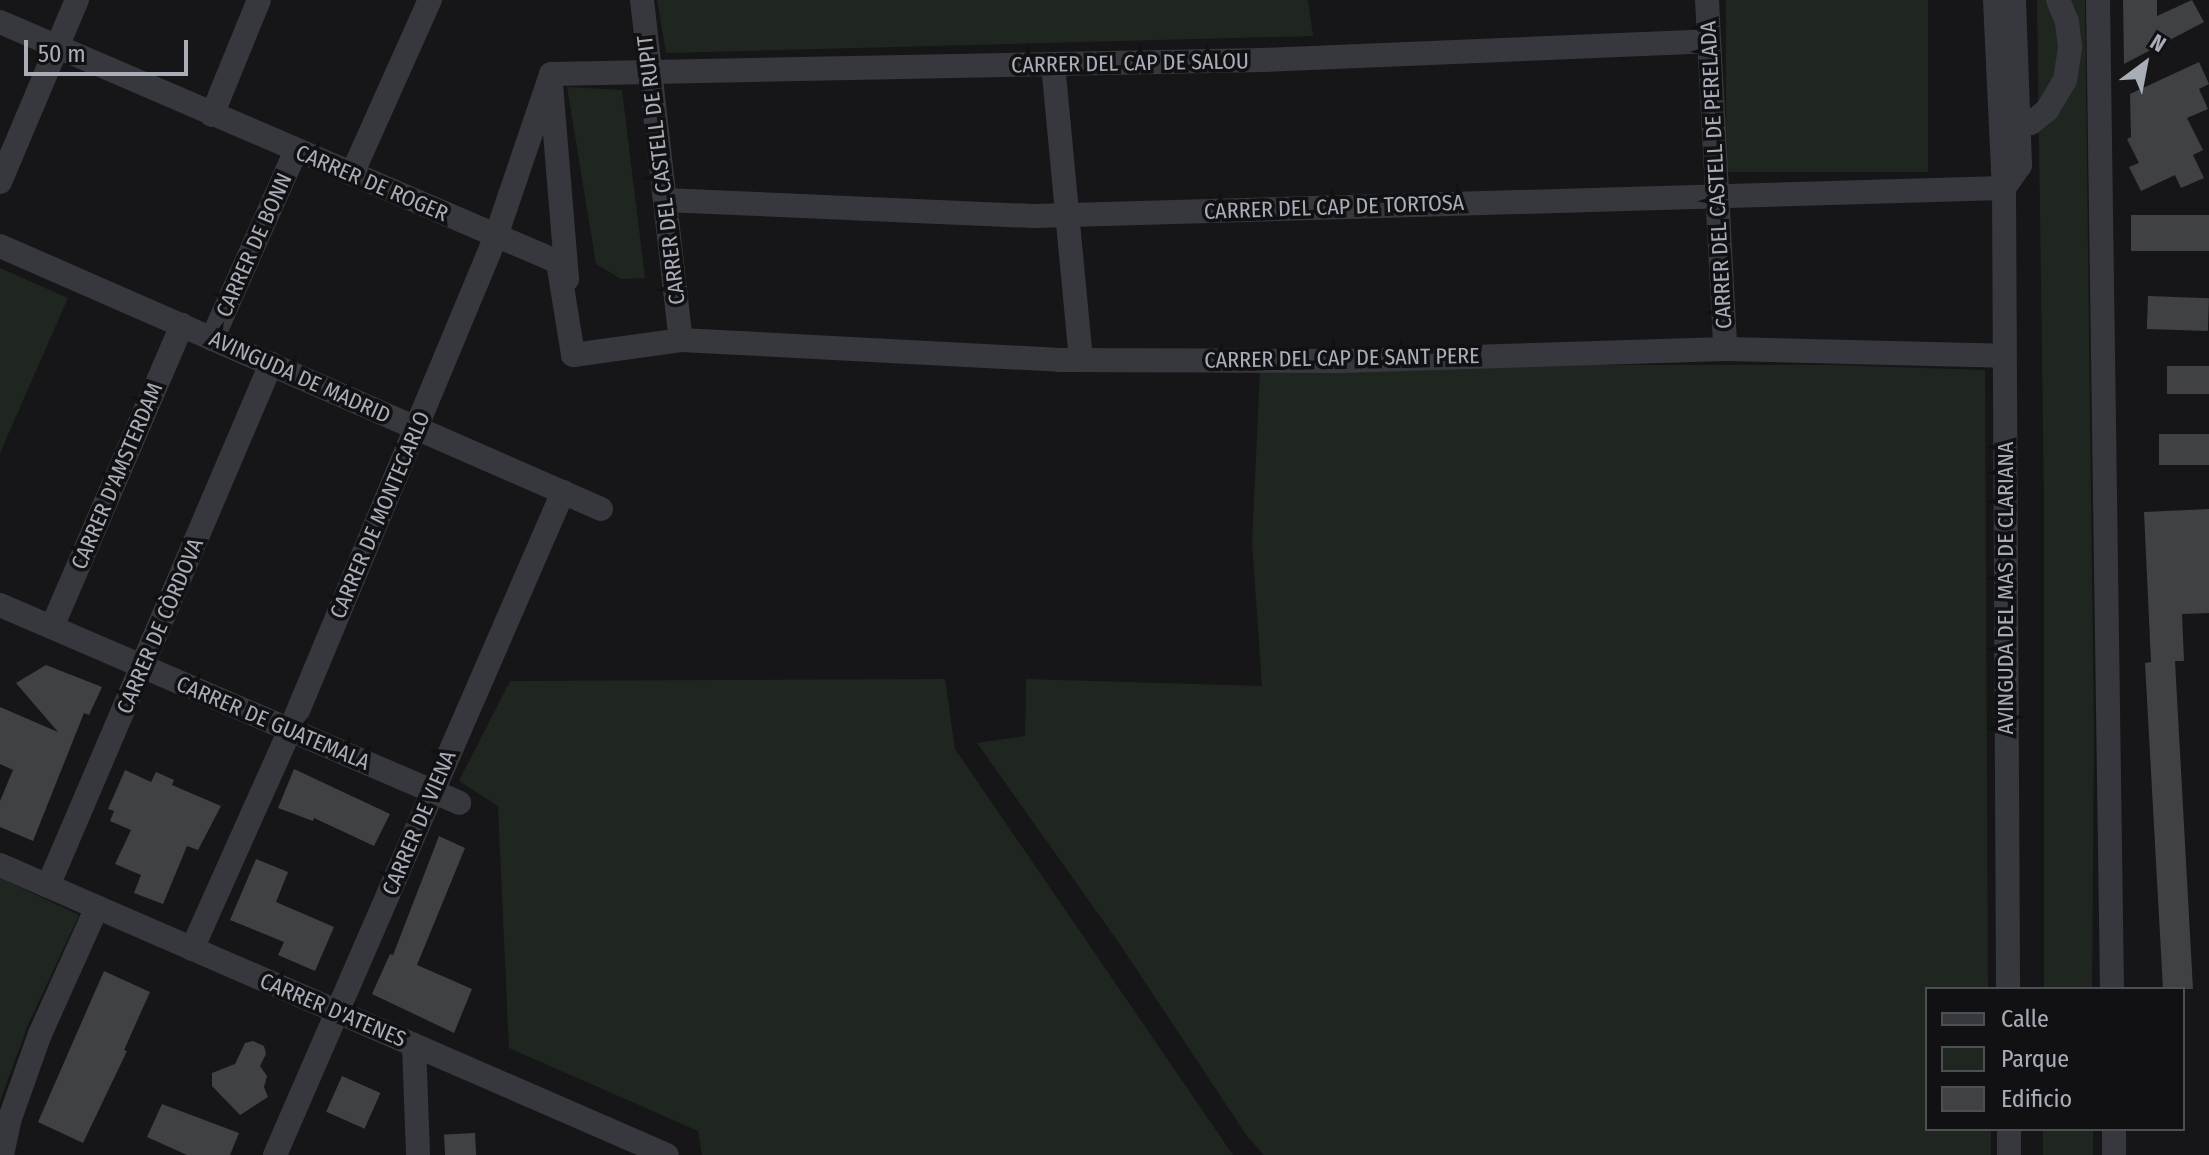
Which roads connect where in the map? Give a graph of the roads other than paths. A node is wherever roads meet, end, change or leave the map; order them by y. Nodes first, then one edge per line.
1 (77, 0) edge
2 (259, 0) edge
3 (430, 0) edge
4 (642, 0) edge
5 (1707, 0) edge
6 (2058, 0) edge
7 (2098, 0) edge
8 (2001, 4) edge
9 (0, 22) edge
10 (1709, 41) junction
11 (58, 47) junction
12 (1053, 64) junction
13 (650, 72) junction
14 (551, 74) junction
15 (212, 115) junction
16 (2020, 119) junction
17 (296, 150) junction
18 (352, 174) junction
19 (0, 182) edge
20 (2004, 188) junction
21 (1716, 195) junction
22 (665, 200) junction
23 (1067, 215) junction
24 (496, 236) junction
25 (0, 246) edge
26 (182, 325) junction
27 (212, 339) junction
28 (681, 340) junction
29 (1725, 349) junction
30 (573, 355) junction
31 (2004, 356) junction
32 (1081, 360) junction
33 (271, 364) junction
34 (416, 428) junction
35 (563, 492) junction
36 (601, 509) dead end
37 (0, 605) edge
38 (52, 627) junction
39 (144, 667) junction
40 (290, 730) junction
41 (432, 791) junction
42 (459, 803) dead end
43 (0, 865) edge
44 (48, 886) junction
45 (97, 907) junction
46 (192, 949) junction
47 (2008, 987) edge
48 (2112, 987) edge
49 (338, 1012) junction
50 (414, 1045) junction
51 (2009, 1131) edge
52 (2114, 1131) edge
53 (2, 1155) edge
54 (275, 1155) edge
55 (418, 1155) edge
56 (667, 1155) edge
57 (2009, 1155) edge
58 (2114, 1155) edge

1 - 11 street
2 - 15 street
3 - 18 street
4 - 13 street, CARRER DEL CASTELL DE RUPIT
5 - 10 street, CARRER DEL CASTELL DE PERELADA
6 - 16 street
7 - 48 street
8 - 16 street, AVINGUDA DEL MAS DE CLARIANA
8 - 20 street, AVINGUDA DEL MAS DE CLARIANA
9 - 11 street, CARRER DE ROGER
10 - 12 street, CARRER DEL CAP DE SALOU
10 - 21 street, CARRER DEL CASTELL DE PERELADA
11 - 15 street, CARRER DE ROGER
11 - 19 street
12 - 13 street, CARRER DEL CAP DE SALOU
12 - 23 street
13 - 14 street, CARRER DEL CAP DE SALOU
13 - 22 street, CARRER DEL CASTELL DE RUPIT
14 - 24 street, CARRER DE MONTECARLO
14 - 30 street
15 - 17 street, CARRER DE ROGER
16 - 20 street, AVINGUDA DEL MAS DE CLARIANA
17 - 18 street, CARRER DE ROGER
17 - 27 street, CARRER DE BONN
18 - 24 street, CARRER DE ROGER
20 - 21 street, CARRER DEL CAP DE TORTOSA
20 - 31 street, AVINGUDA DEL MAS DE CLARIANA
21 - 23 street, CARRER DEL CAP DE TORTOSA
21 - 29 street, CARRER DEL CASTELL DE PERELADA
22 - 23 street, CARRER DEL CAP DE TORTOSA
22 - 28 street, CARRER DEL CASTELL DE RUPIT
23 - 32 street
24 - 30 street, CARRER DE ROGER
24 - 34 street, CARRER DE MONTECARLO
25 - 26 street, AVINGUDA DE MADRID
26 - 27 street, AVINGUDA DE MADRID
26 - 38 street, CARRER D'AMSTERDAM
27 - 33 street, AVINGUDA DE MADRID
28 - 30 street
28 - 32 street, CARRER DEL CAP DE SANT PERE
29 - 31 street, CARRER DEL CAP DE SANT PERE
29 - 32 street, CARRER DEL CAP DE SANT PERE
31 - 47 street, AVINGUDA DEL MAS DE CLARIANA
33 - 34 street, AVINGUDA DE MADRID
33 - 39 street, CARRER DE CÒRDOVA
34 - 35 street, AVINGUDA DE MADRID
34 - 40 street, CARRER DE MONTECARLO
35 - 36 street, AVINGUDA DE MADRID
35 - 41 street, CARRER DE VIENA
37 - 38 street, CARRER DE GUATEMALA
38 - 39 street, CARRER DE GUATEMALA
39 - 40 street, CARRER DE GUATEMALA
39 - 44 street, CARRER DE CÒRDOVA
40 - 41 street, CARRER DE GUATEMALA
40 - 46 street, CARRER DE MONTECARLO
41 - 42 street, CARRER DE GUATEMALA
41 - 49 street, CARRER DE VIENA
43 - 44 street, CARRER D'ATENES
44 - 45 street, CARRER D'ATENES
45 - 46 street, CARRER D'ATENES
45 - 53 street
46 - 49 street, CARRER D'ATENES
49 - 50 street, CARRER D'ATENES
49 - 54 street, CARRER DE VIENA
50 - 55 street
50 - 56 street, CARRER D'ATENES
51 - 57 street
52 - 58 street

